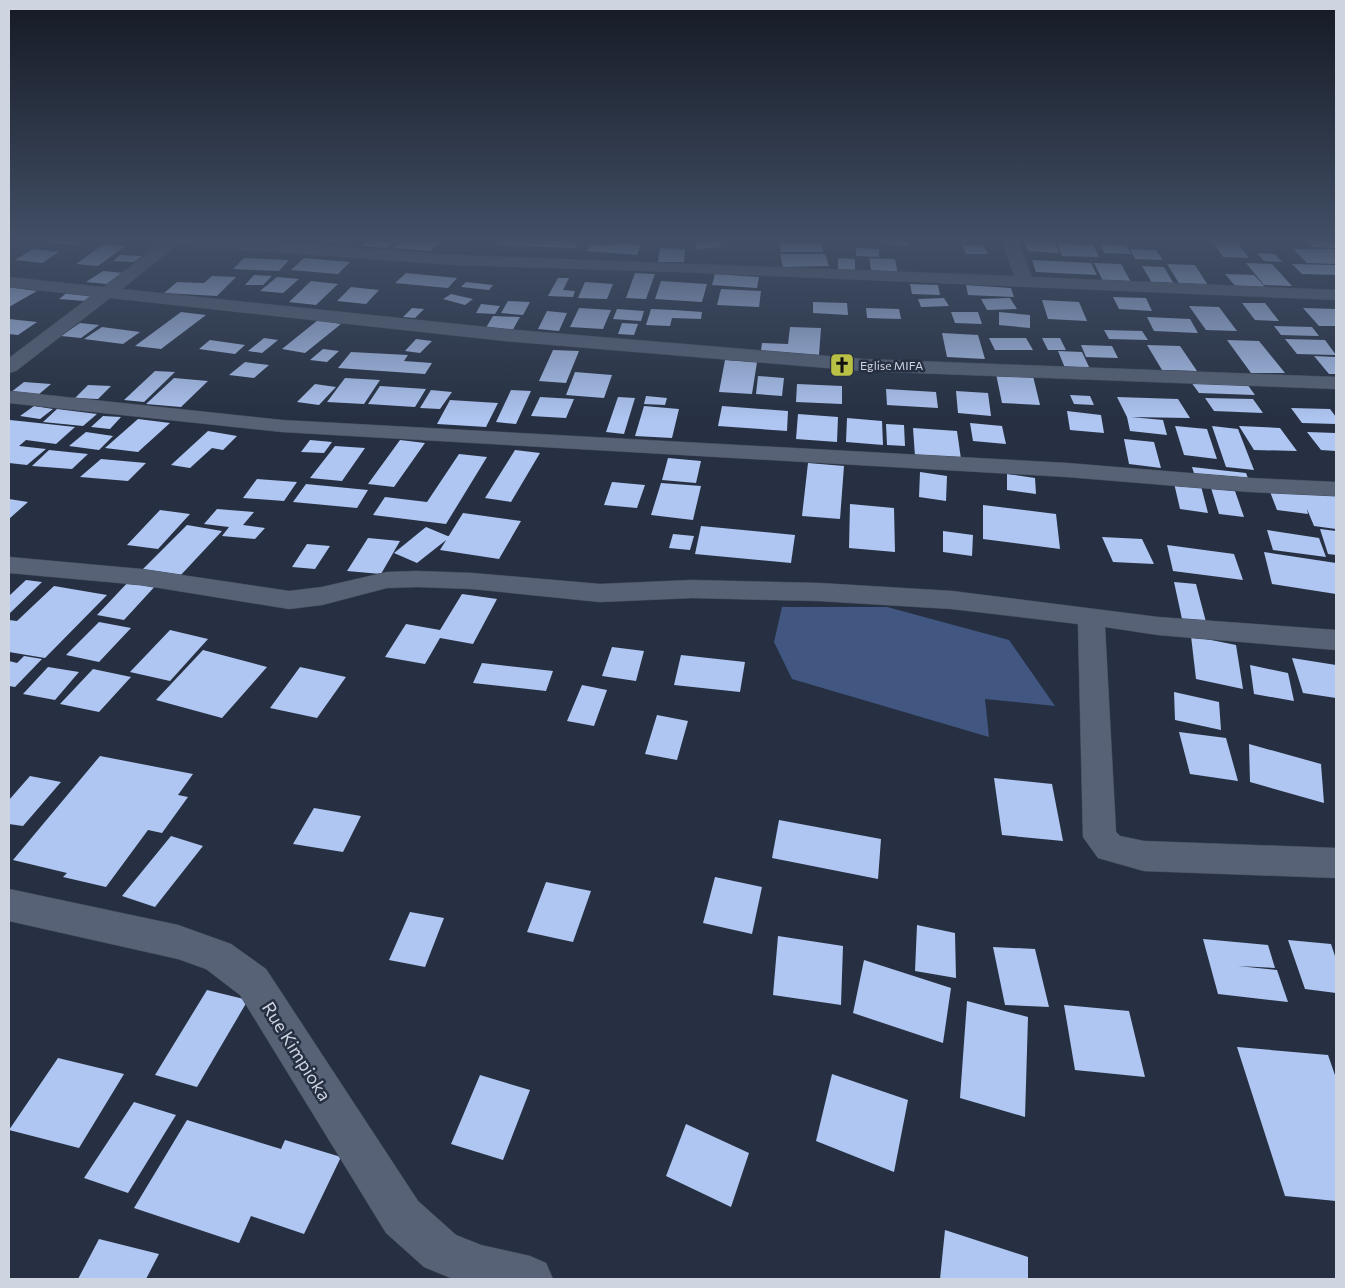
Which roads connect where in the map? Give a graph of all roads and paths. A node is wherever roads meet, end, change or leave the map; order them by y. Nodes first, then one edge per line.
1 (97, 301) edge
2 (193, 301) edge
3 (9, 367) edge
4 (1336, 383) edge
5 (9, 397) edge
6 (1336, 489) edge
7 (9, 565) edge
8 (1091, 616) junction
9 (1336, 640) edge
10 (1336, 863) edge
11 (9, 905) edge
12 (530, 1279) edge

1 - 3 street
2 - 4 street
5 - 6 street
7 - 8 street
8 - 9 street
8 - 10 street
11 - 12 street, Rue Kimpioka

